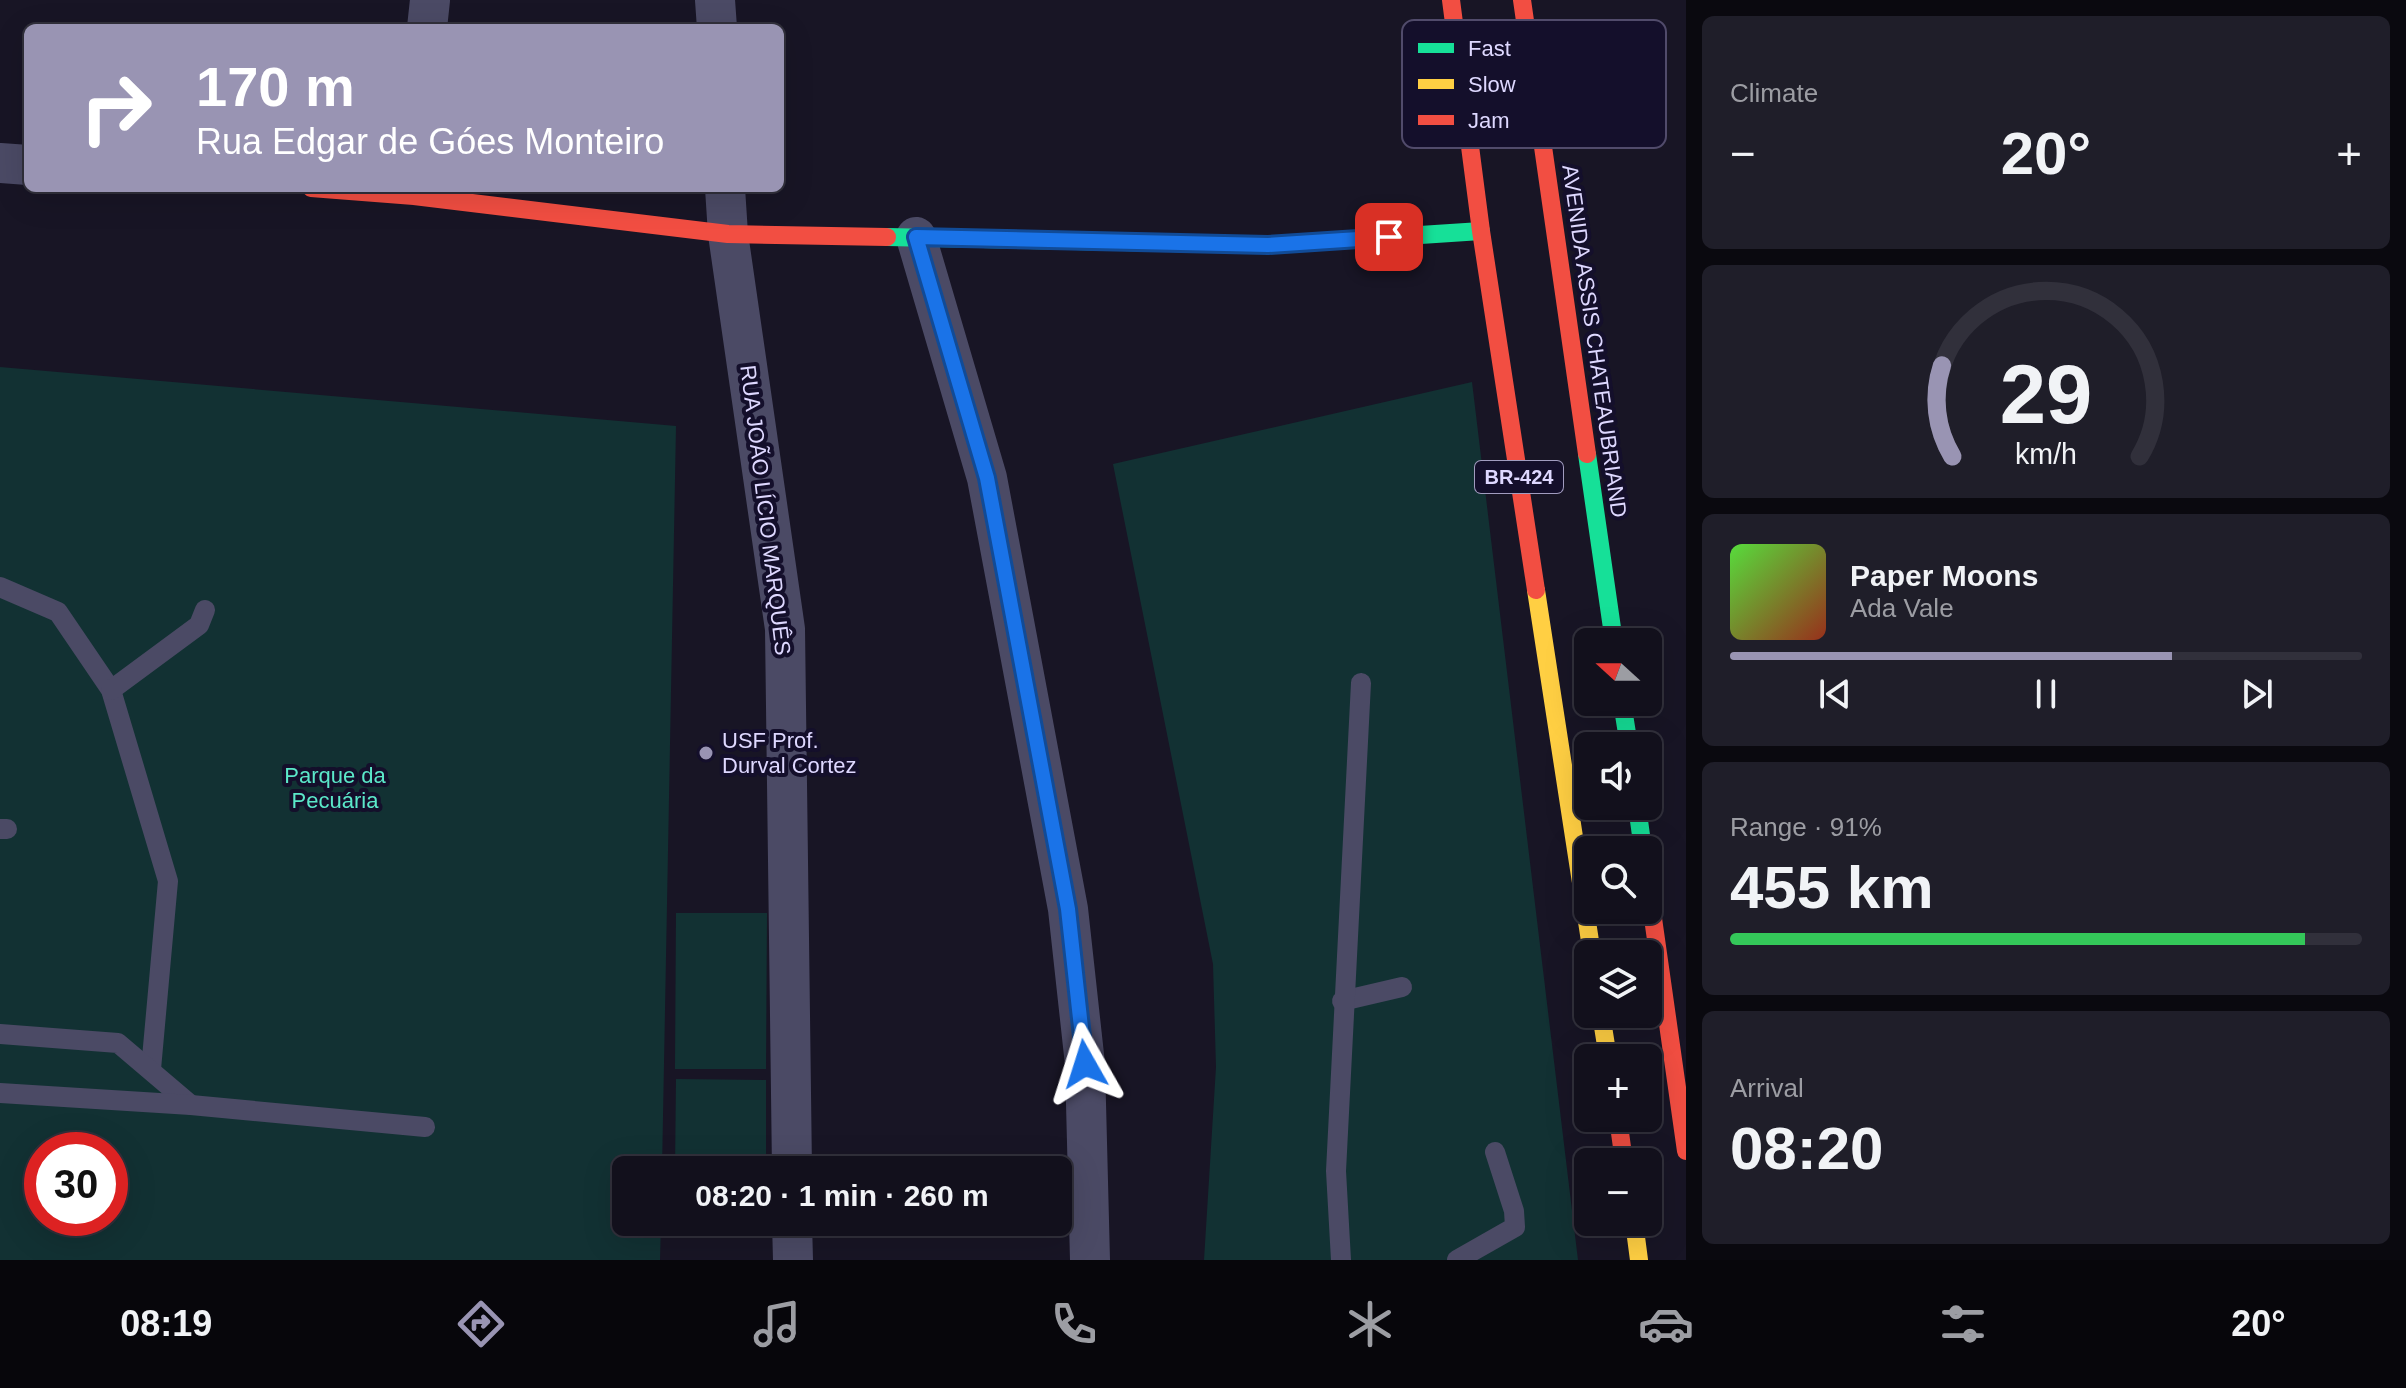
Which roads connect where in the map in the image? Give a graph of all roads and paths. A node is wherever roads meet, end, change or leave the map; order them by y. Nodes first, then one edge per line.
1 (430, 0) edge
2 (715, 0) edge
3 (1451, 0) edge
4 (1522, 0) edge
5 (1454, 20) edge
6 (1525, 20) edge
7 (427, 24) edge
8 (717, 24) edge
9 (1470, 148) edge
10 (1543, 148) edge
11 (0, 163) edge
12 (24, 165) edge
13 (414, 192) edge
14 (725, 192) edge
15 (1481, 231) junction
16 (728, 234) junction
17 (916, 237) junction
18 (0, 587) edge
19 (205, 610) dead end
20 (1612, 628) edge
21 (1361, 683) dead end
22 (111, 690) junction
23 (1654, 924) edge
24 (1590, 940) edge
25 (1402, 987) dead end
26 (1342, 1001) junction
27 (0, 1034) edge
28 (151, 1069) junction
29 (0, 1093) edge
30 (191, 1105) junction
31 (425, 1127) dead end
32 (1686, 1151) edge
33 (1495, 1152) dead end
34 (792, 1156) edge
35 (792, 1236) edge
36 (1636, 1236) edge
37 (793, 1260) edge
38 (1090, 1260) edge
39 (1341, 1260) edge
40 (1457, 1260) edge
41 (1639, 1260) edge

1 - 7 street
2 - 8 street
3 - 5 main road, BR-424
4 - 6 main road, AVENIDA ASSIS CHATEAUBRIAND / BR-424
9 - 15 main road, BR-424
10 - 20 main road, AVENIDA ASSIS CHATEAUBRIAND / BR-424
11 - 12 street
13 - 16 main road
14 - 16 street, RUA JOÃO LÍCIO MARQUÊS
15 - 17 main road
15 - 24 main road, BR-424
16 - 17 main road
16 - 34 street, RUA JOÃO LÍCIO MARQUÊS
17 - 38 street
18 - 22 lane
19 - 22 lane
21 - 26 lane
22 - 28 lane
23 - 32 main road
25 - 26 lane
26 - 39 lane
27 - 28 lane
28 - 30 lane
29 - 30 lane
30 - 31 lane
33 - 40 lane
35 - 37 street
36 - 41 main road

